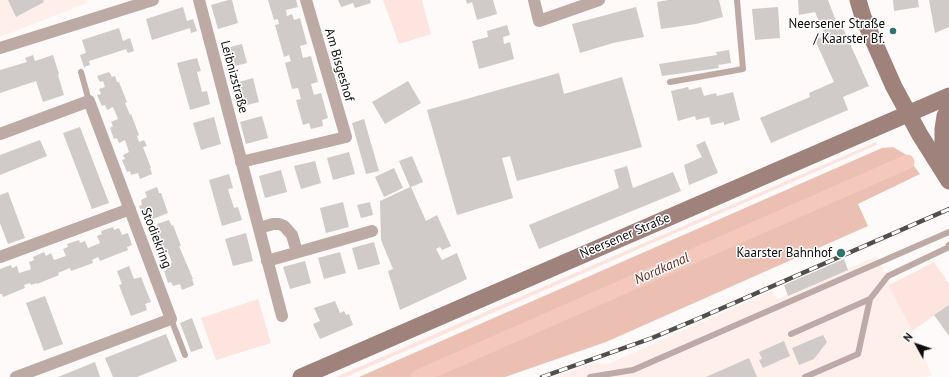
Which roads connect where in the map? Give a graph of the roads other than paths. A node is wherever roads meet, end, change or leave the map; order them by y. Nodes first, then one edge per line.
1 (153, 0) edge
2 (199, 0) edge
3 (306, 0) edge
4 (534, 0) edge
5 (599, 0) edge
6 (737, 0) edge
7 (858, 0) edge
8 (0, 48) edge
9 (81, 72) dead end
10 (670, 82) dead end
11 (949, 96) edge
12 (89, 101) junction
13 (949, 109) edge
14 (908, 114) junction
15 (0, 134) edge
16 (944, 159) edge
17 (241, 162) junction
18 (949, 181) edge
19 (130, 209) junction
20 (259, 228) junction
21 (372, 232) dead end
22 (949, 232) edge
23 (949, 245) edge
24 (297, 252) junction
25 (0, 257) edge
26 (267, 261) junction
27 (870, 299) junction
28 (282, 316) dead end
29 (171, 319) junction
30 (791, 334) dead end
31 (185, 354) dead end
32 (16, 377) edge
33 (301, 377) edge
34 (590, 377) edge
35 (805, 377) edge

1 - 8 street
2 - 17 street, Leibnizstraße
3 - 17 street, Am Bisgeshof
4 - 5 street
6 - 10 lane
7 - 14 main road
9 - 12 lane
11 - 14 main road, Neersener Straße
12 - 15 street
12 - 19 street, Stodiekring
13 - 16 main road
14 - 16 main road
14 - 33 main road, Neersener Straße
16 - 18 main road
17 - 20 street, Leibnizstraße
19 - 25 street
19 - 29 street, Stodiekring
20 - 24 street
20 - 26 street, Leibnizstraße
21 - 24 street
22 - 34 lane
23 - 27 lane
24 - 26 street
26 - 28 street, Leibnizstraße
27 - 30 lane
27 - 35 lane
29 - 31 lane
29 - 32 street

